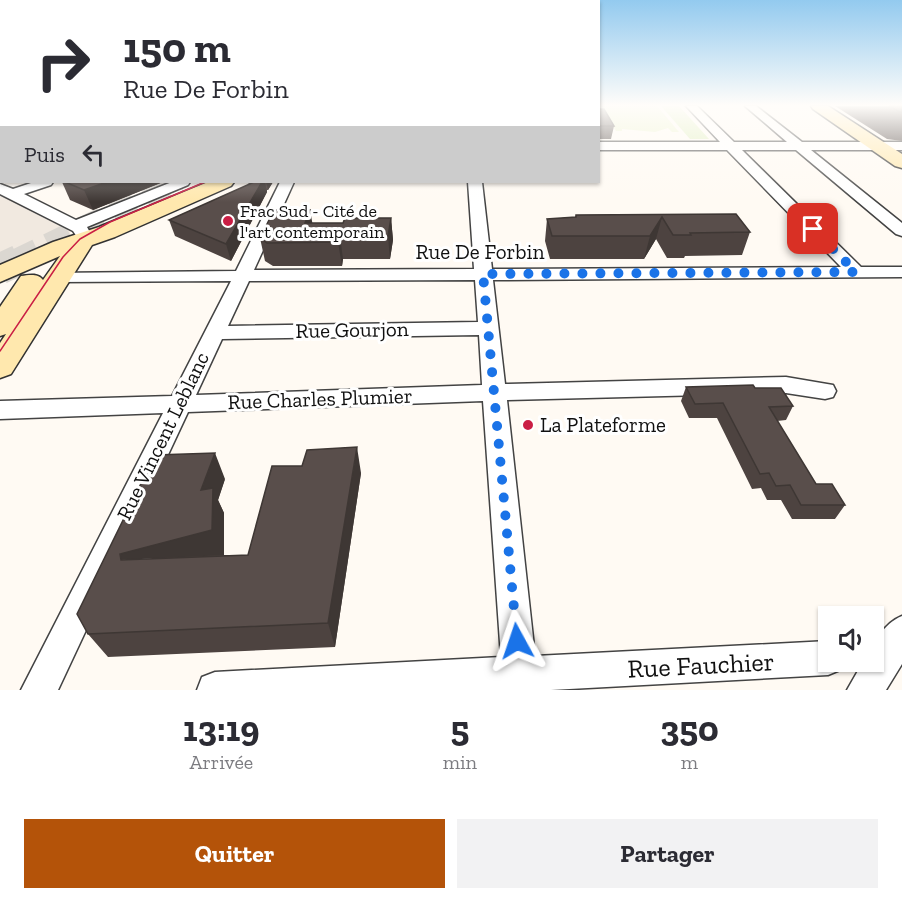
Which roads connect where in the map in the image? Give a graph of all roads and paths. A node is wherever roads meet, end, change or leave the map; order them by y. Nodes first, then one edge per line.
1 (723, 138) edge
2 (790, 138) edge
3 (866, 138) edge
4 (600, 146) edge
5 (731, 146) junction
6 (800, 146) junction
7 (878, 146) junction
8 (902, 146) edge
9 (902, 162) edge
10 (42, 183) edge
11 (181, 183) edge
12 (223, 183) edge
13 (287, 183) edge
14 (475, 183) edge
15 (6, 191) edge
16 (902, 231) edge
17 (79, 233) junction
18 (4, 272) edge
19 (856, 272) junction
20 (902, 272) edge
21 (483, 274) junction
22 (243, 276) junction
23 (58, 277) junction
24 (0, 327) edge
25 (490, 328) junction
26 (214, 333) junction
27 (0, 367) edge
28 (825, 391) dead end
29 (495, 393) junction
30 (180, 403) junction
31 (0, 410) edge
32 (891, 650) edge
33 (818, 659) edge
34 (499, 680) edge
35 (39, 690) edge
36 (215, 690) edge
37 (865, 690) edge

1 - 5 street
2 - 6 street
3 - 7 street
4 - 5 street
5 - 6 street
5 - 19 street
6 - 7 street
6 - 16 street
7 - 8 street
7 - 9 street
10 - 15 street
11 - 17 street
12 - 17 street
13 - 22 street, Rue Vincent Leblanc
14 - 21 street
15 - 17 street
17 - 18 street
17 - 23 street
18 - 24 street
19 - 20 street, Rue De Forbin
19 - 21 street, Rue De Forbin
21 - 22 street, Rue De Forbin
21 - 25 street
22 - 23 street, Rue De Forbin
22 - 26 street, Rue Vincent Leblanc
23 - 27 street
25 - 26 street, Rue Gourjon
25 - 29 street
26 - 30 street, Rue Vincent Leblanc
28 - 29 street, Rue Charles Plumier
29 - 30 street, Rue Charles Plumier
29 - 34 street
30 - 31 street, Rue Charles Plumier
30 - 35 street, Rue Vincent Leblanc
32 - 37 street
33 - 34 street, Rue Fauchier
34 - 36 street, Rue Fauchier

